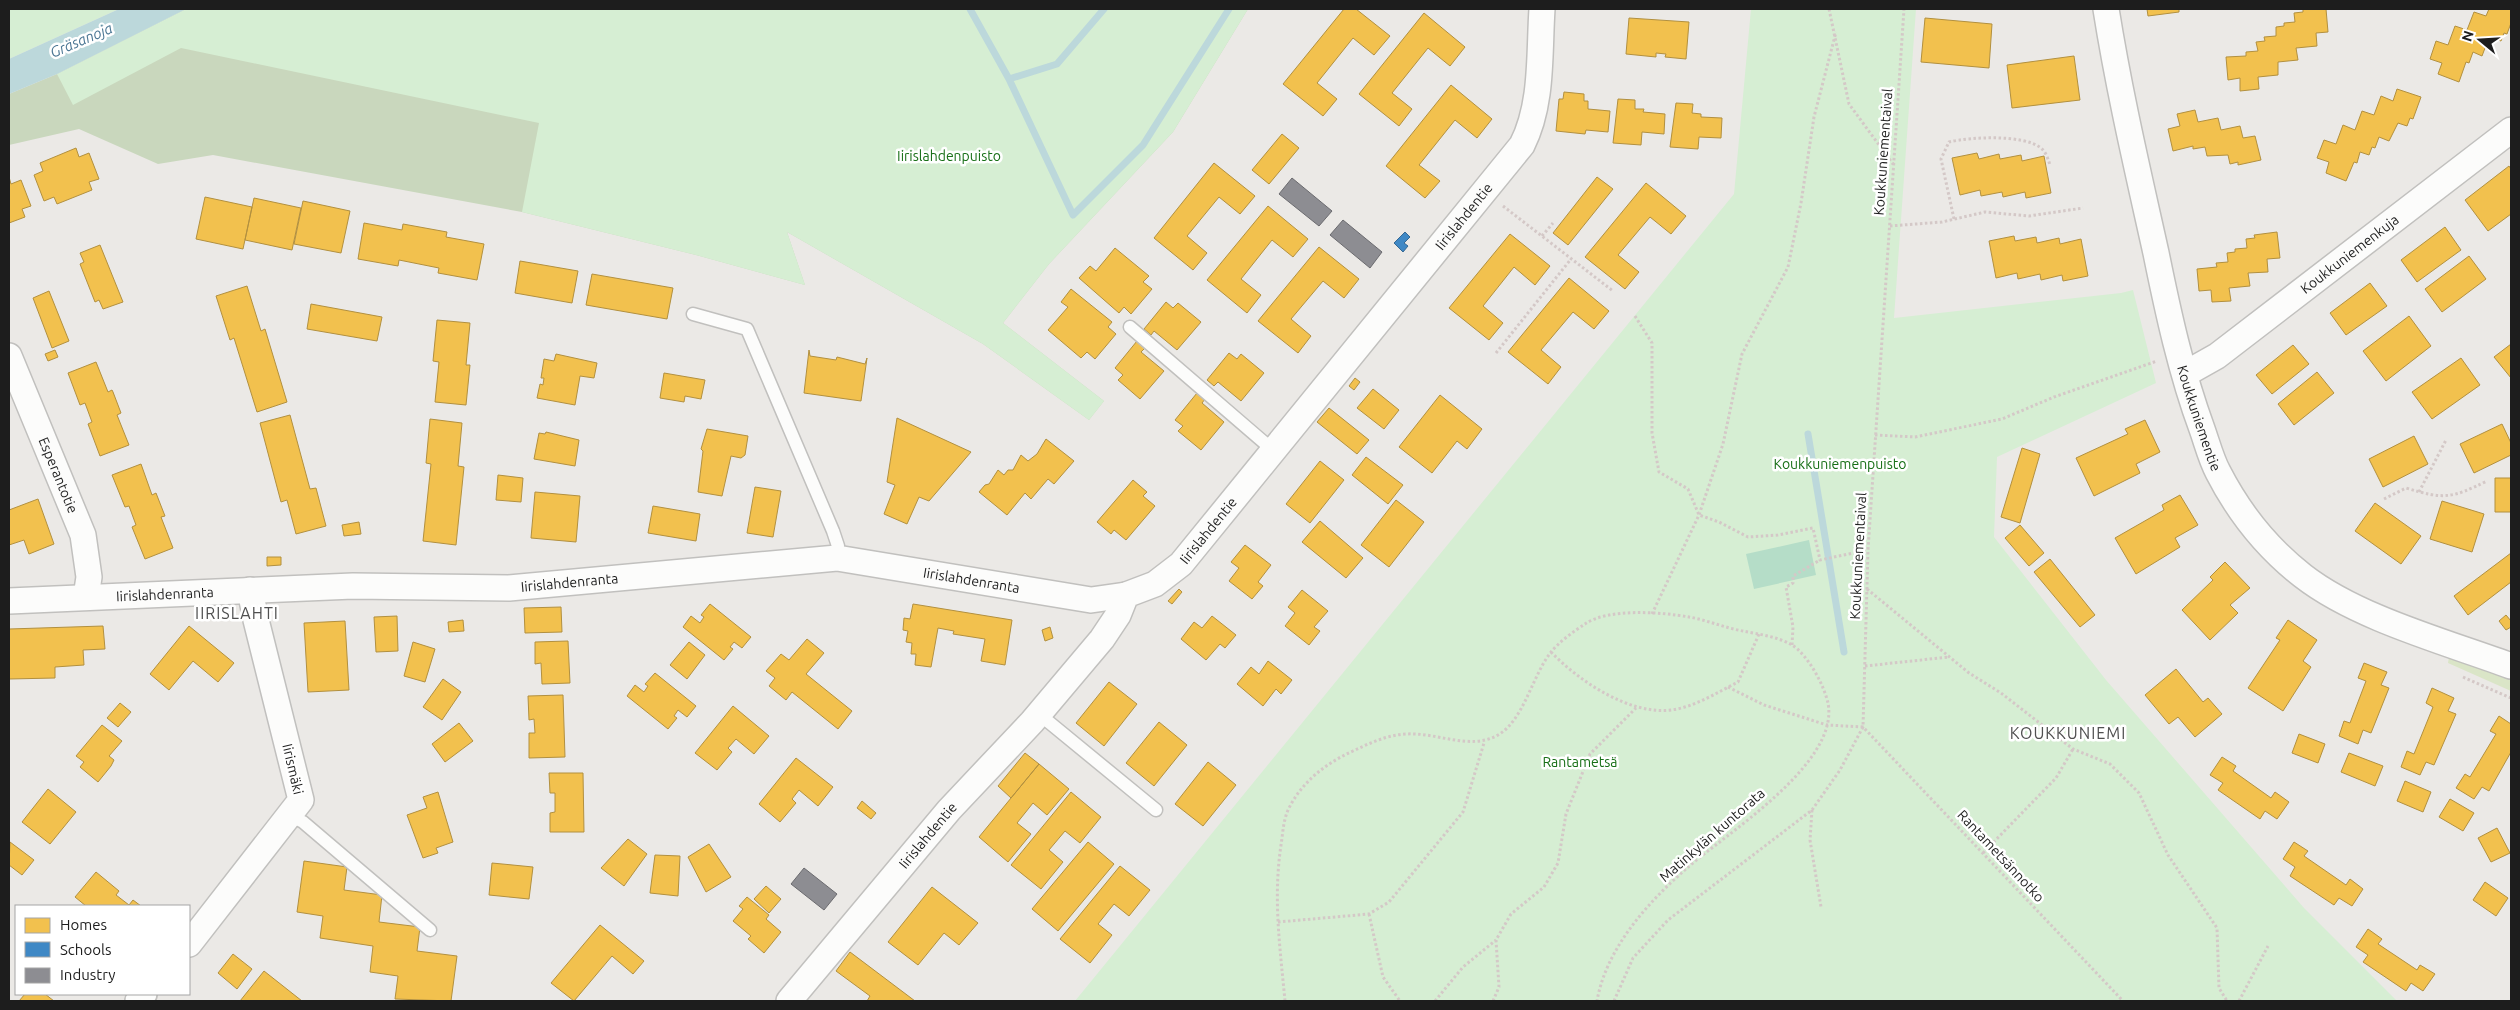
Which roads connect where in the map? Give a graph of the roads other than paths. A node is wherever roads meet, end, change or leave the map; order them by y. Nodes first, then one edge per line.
1 (1542, 9) edge
2 (2106, 9) edge
3 (2511, 130) edge
4 (693, 314) dead end
5 (1130, 327) dead end
6 (9, 356) edge
7 (2185, 374) junction
8 (1274, 451) junction
9 (838, 558) junction
10 (250, 590) junction
11 (1126, 595) junction
12 (86, 597) junction
13 (9, 601) edge
14 (2511, 666) edge
15 (1039, 714) junction
16 (1156, 810) dead end
17 (289, 815) junction
18 (430, 930) dead end
19 (190, 943) edge
20 (789, 1001) edge

1 - 8 street, Iirislahdentie
2 - 7 street, Koukkuniementie
3 - 7 street, Koukkuniemenkuja
4 - 9 lane
5 - 8 lane
6 - 12 street, Esperantotie
7 - 14 street, Koukkuniementie
8 - 11 street, Iirislahdentie
9 - 10 street, Iirislahdenranta
9 - 11 street, Iirislahdenranta
10 - 12 street, Iirislahdenranta
10 - 17 street, Iirismäki
11 - 15 street, Iirislahdentie
12 - 13 street, Iirislahdenranta
15 - 16 lane
15 - 20 street, Iirislahdentie
17 - 18 lane
17 - 19 street, Iirismäki

